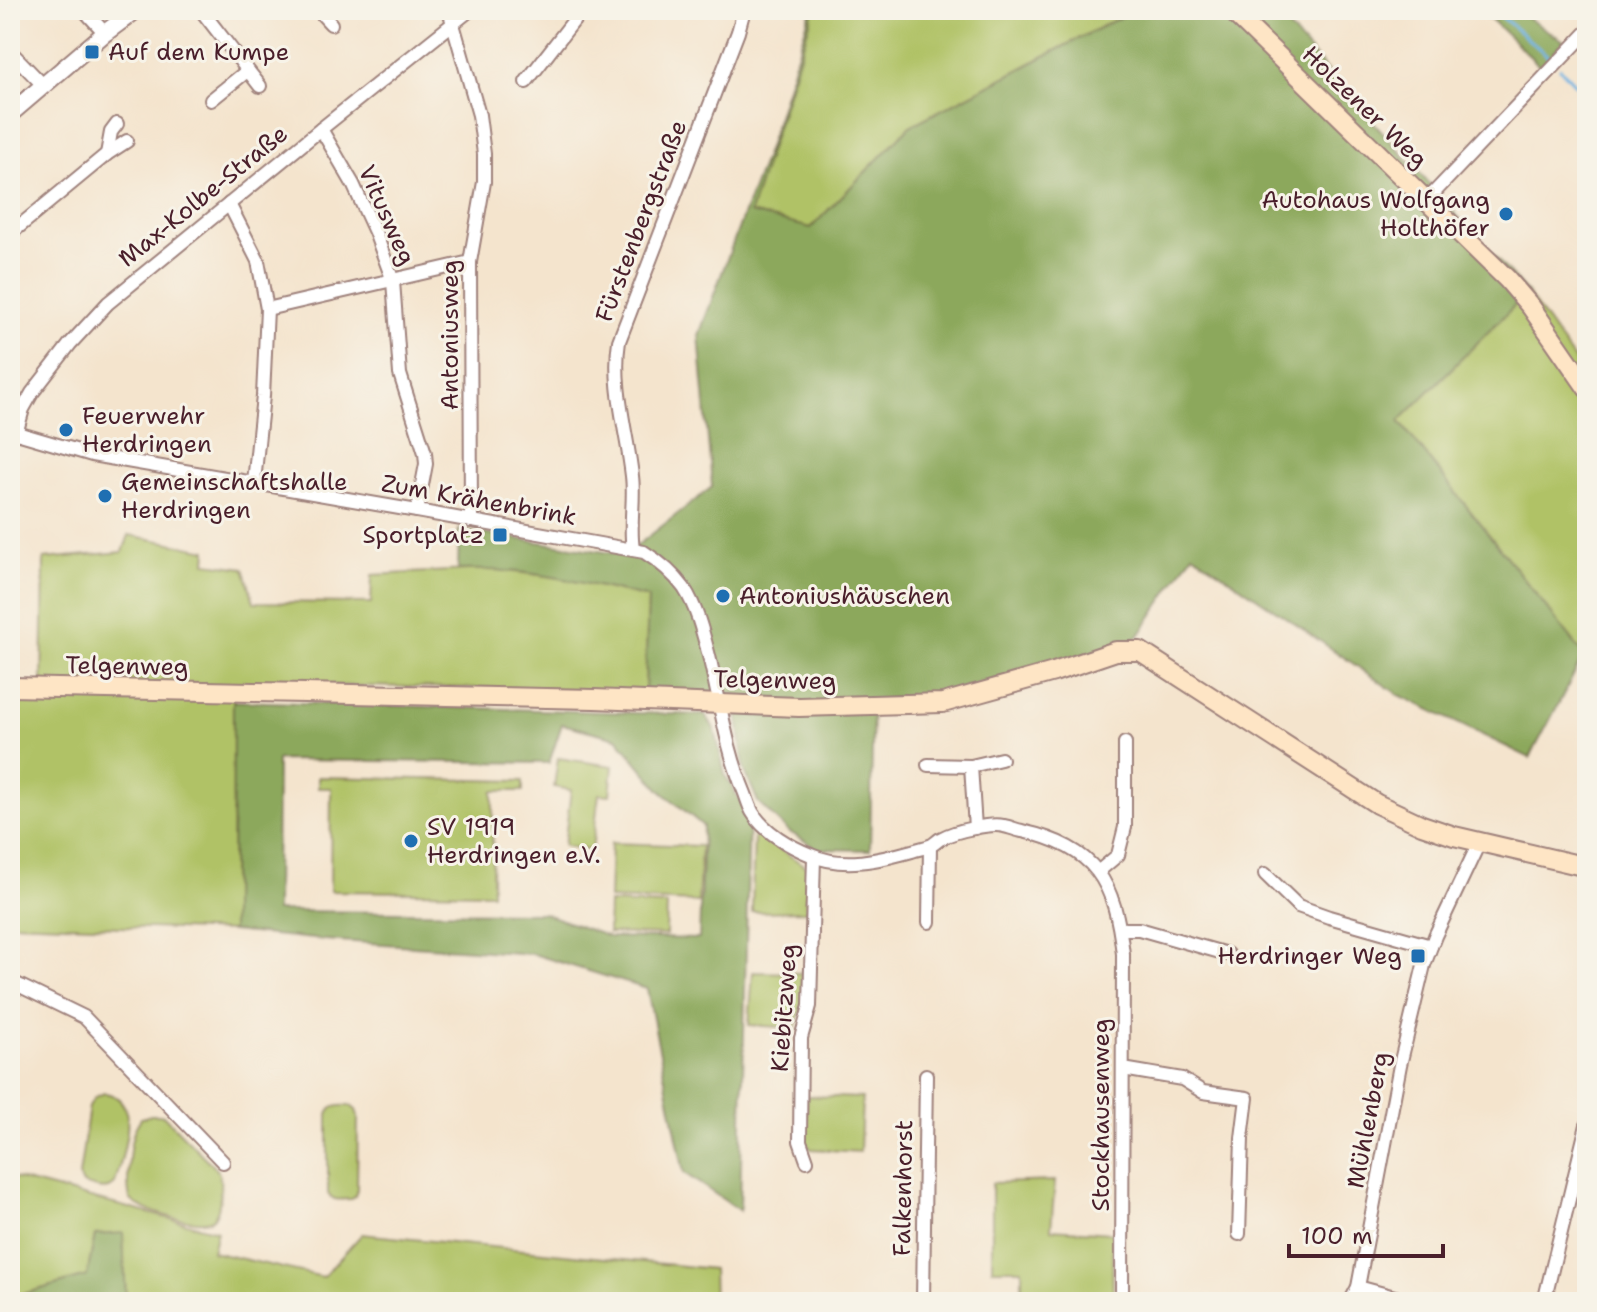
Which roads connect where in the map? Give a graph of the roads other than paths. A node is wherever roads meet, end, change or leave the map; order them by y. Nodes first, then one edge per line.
1 (84, 10) edge
2 (136, 10) edge
3 (201, 10) edge
4 (318, 10) edge
5 (449, 10) edge
6 (470, 10) edge
7 (744, 10) edge
8 (1231, 10) edge
9 (579, 11) edge
10 (331, 24) dead end
11 (453, 25) junction
12 (1587, 32) edge
13 (105, 33) junction
14 (10, 51) edge
15 (247, 71) junction
16 (526, 82) dead end
17 (43, 85) junction
18 (260, 86) dead end
19 (211, 100) dead end
20 (10, 114) edge
21 (117, 124) dead end
22 (321, 129) junction
23 (127, 141) dead end
24 (107, 154) junction
25 (1427, 200) junction
26 (229, 204) junction
27 (10, 234) edge
28 (470, 262) junction
29 (393, 281) junction
30 (267, 309) junction
31 (1587, 388) edge
32 (13, 432) edge
33 (254, 482) junction
34 (417, 511) junction
35 (471, 521) junction
36 (633, 549) junction
37 (10, 687) edge
38 (719, 704) junction
39 (1125, 743) dead end
40 (1001, 759) dead end
41 (928, 765) dead end
42 (971, 766) junction
43 (975, 828) junction
44 (1479, 843) junction
45 (930, 846) junction
46 (814, 857) junction
47 (1587, 867) edge
48 (1099, 871) junction
49 (1265, 874) dead end
50 (929, 922) dead end
51 (1120, 929) junction
52 (1431, 946) junction
53 (1227, 954) dead end
54 (10, 981) edge
55 (1123, 1069) junction
56 (926, 1075) dead end
57 (1587, 1125) edge
58 (807, 1161) dead end
59 (223, 1162) dead end
60 (1239, 1234) dead end
61 (1358, 1287) junction
62 (923, 1302) edge
63 (1122, 1302) edge
64 (1350, 1302) edge
65 (1413, 1302) edge
66 (1544, 1302) edge

1 - 13 street
2 - 13 street
3 - 15 street
4 - 10 street
5 - 11 street, Antoniusweg
6 - 11 street, Max-Kolbe-Straße
7 - 36 street, Fürstenbergstraße
8 - 25 main road, Holzener Weg
9 - 16 street
11 - 22 street, Max-Kolbe-Straße
11 - 28 street, Antoniusweg
12 - 25 street
13 - 17 street
14 - 17 street
15 - 18 street
15 - 19 street
17 - 20 street
21 - 24 street
22 - 26 street, Max-Kolbe-Straße
22 - 29 street, Vitusweg
23 - 24 street
24 - 27 street
25 - 31 main road, Holzener Weg
26 - 30 street
26 - 32 street, Max-Kolbe-Straße
28 - 29 street
28 - 35 street, Antoniusweg
29 - 30 street
29 - 34 street, Vitusweg
30 - 33 street
32 - 33 street, Zum Krähenbrink
33 - 34 street, Zum Krähenbrink
34 - 35 street, Zum Krähenbrink
35 - 36 street, Zum Krähenbrink
36 - 38 street, Zum Krähenbrink
37 - 38 main road, Telgenweg
38 - 44 main road, Telgenweg
38 - 46 street
39 - 48 street
40 - 42 street
41 - 42 street
42 - 43 street
43 - 45 street
43 - 48 street
44 - 47 main road
44 - 52 street, Mühlenberg
45 - 46 street
45 - 50 street
46 - 58 street, Kiebitzweg
48 - 51 street, Stockhausenweg
49 - 52 street
51 - 53 street
51 - 55 street, Stockhausenweg
52 - 61 street, Mühlenberg
54 - 59 street
55 - 60 street
55 - 63 street, Stockhausenweg
56 - 62 street, Falkenhorst
57 - 66 street
61 - 64 street, Mühlenberg
61 - 65 street

